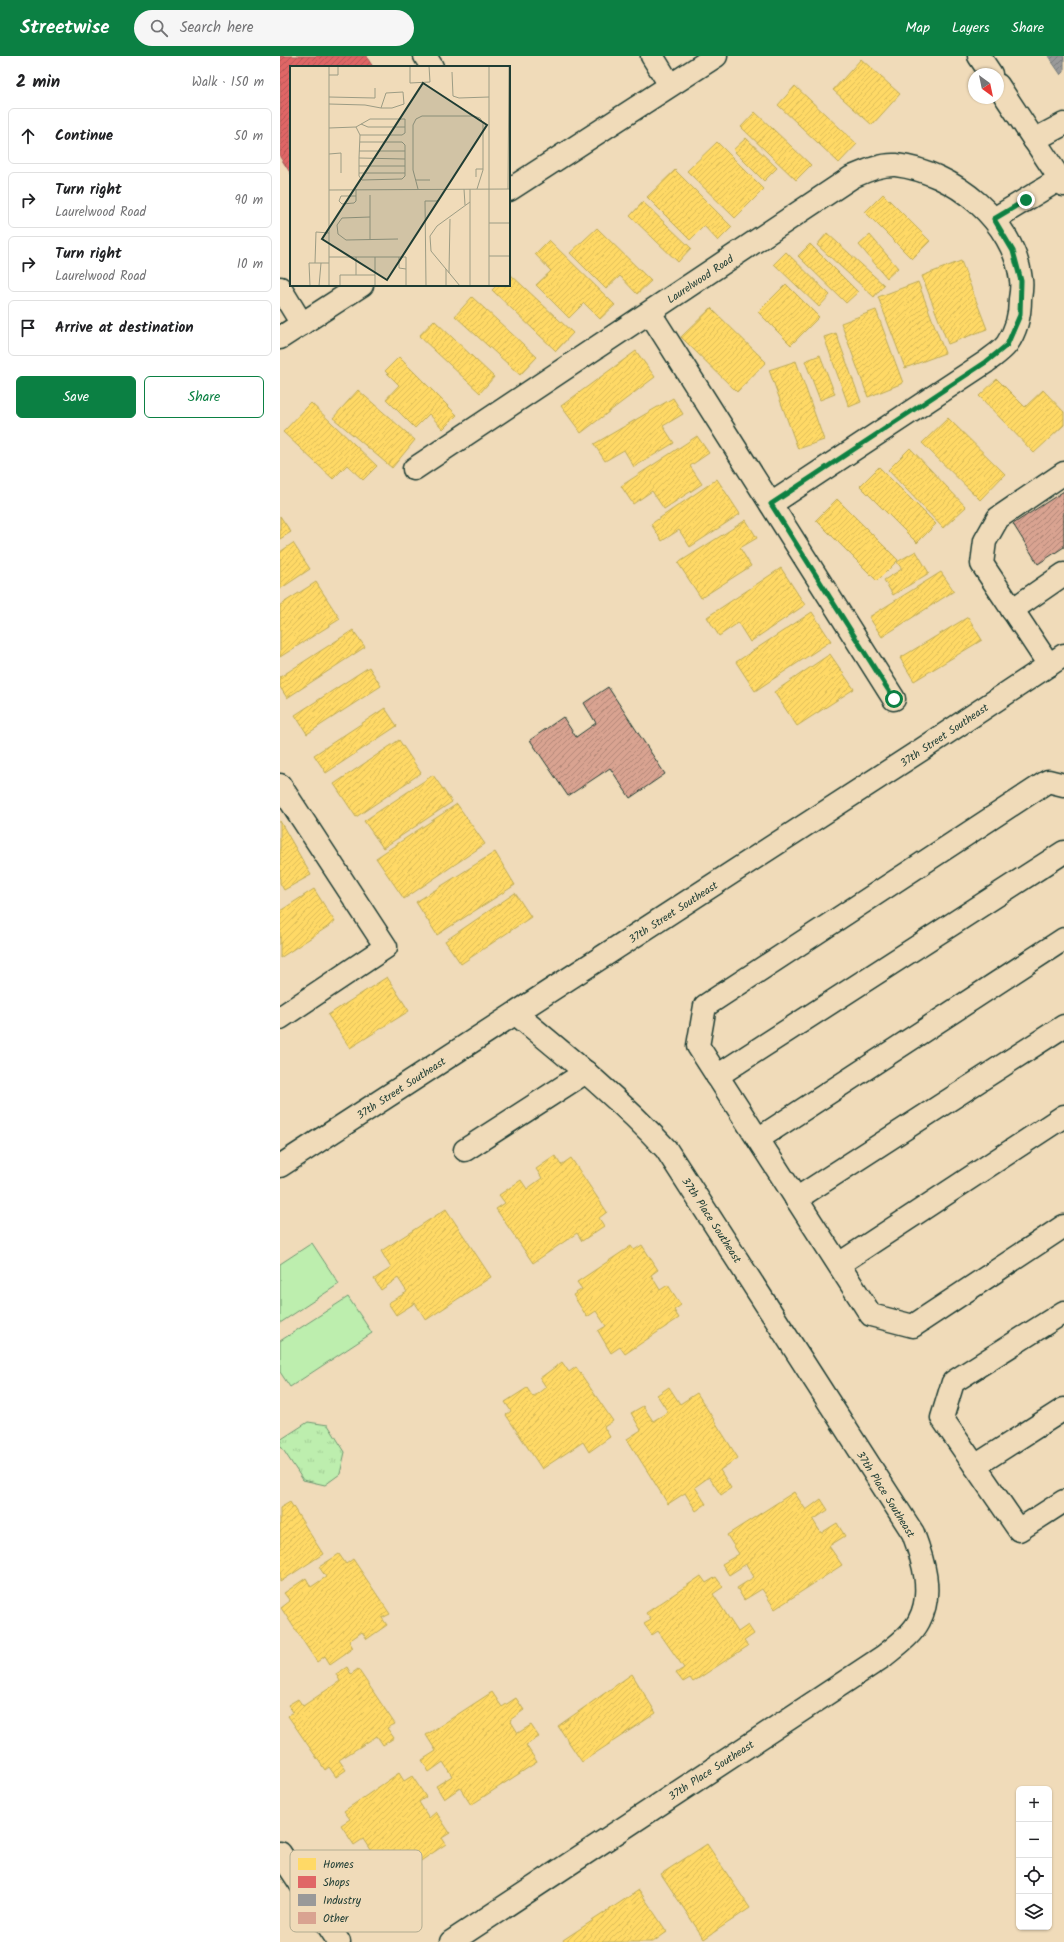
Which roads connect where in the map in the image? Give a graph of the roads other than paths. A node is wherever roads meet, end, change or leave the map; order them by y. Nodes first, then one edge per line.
1 (425, 56) edge
2 (652, 56) edge
3 (716, 56) edge
4 (979, 56) edge
5 (431, 66) edge
6 (987, 68) edge
7 (670, 85) junction
8 (1004, 94) edge
9 (1064, 124) edge
10 (1034, 140) junction
11 (1062, 182) edge
12 (510, 189) edge
13 (994, 219) junction
14 (360, 286) edge
15 (280, 288) edge
16 (650, 313) junction
17 (302, 324) junction
18 (280, 338) edge
19 (414, 469) dead end
20 (1064, 474) edge
21 (771, 504) junction
22 (1064, 574) edge
23 (1012, 610) junction
24 (1057, 660) edge
25 (894, 699) dead end
26 (1064, 785) edge
27 (280, 786) edge
28 (1064, 852) edge
29 (1064, 939) edge
30 (516, 1014) junction
31 (280, 1018) edge
32 (1064, 1026) edge
33 (586, 1072) junction
34 (717, 1076) junction
35 (1064, 1116) edge
36 (758, 1139) junction
37 (465, 1150) dead end
38 (280, 1166) edge
39 (796, 1199) junction
40 (1064, 1226) edge
41 (838, 1264) junction
42 (1064, 1312) edge
43 (1064, 1409) edge
44 (975, 1466) junction
45 (1064, 1501) edge
46 (280, 1853) edge
47 (290, 1869) edge
48 (331, 1932) edge
49 (339, 1942) edge
50 (451, 1942) edge

1 - 5 street
2 - 7 street
3 - 7 street
4 - 6 street
7 - 12 street
8 - 10 street
9 - 10 street
10 - 11 street
11 - 13 street
13 - 16 street, Laurelwood Road
13 - 21 street, Laurelwood Road
14 - 17 street
15 - 17 street
16 - 19 street, Laurelwood Road
16 - 21 street
17 - 18 street
20 - 23 street
21 - 25 street
22 - 23 street
23 - 24 street
24 - 30 street, 37th Street Southeast
26 - 34 street
27 - 31 street
28 - 34 street
29 - 36 street
30 - 33 street, 37th Place Southeast
30 - 38 street, 37th Street Southeast
32 - 39 street
33 - 37 street
33 - 50 street, 37th Place Southeast
34 - 36 street
35 - 41 street
36 - 39 street
39 - 41 street
40 - 41 street
42 - 44 street
43 - 44 street
44 - 45 street
46 - 47 street
48 - 49 street

